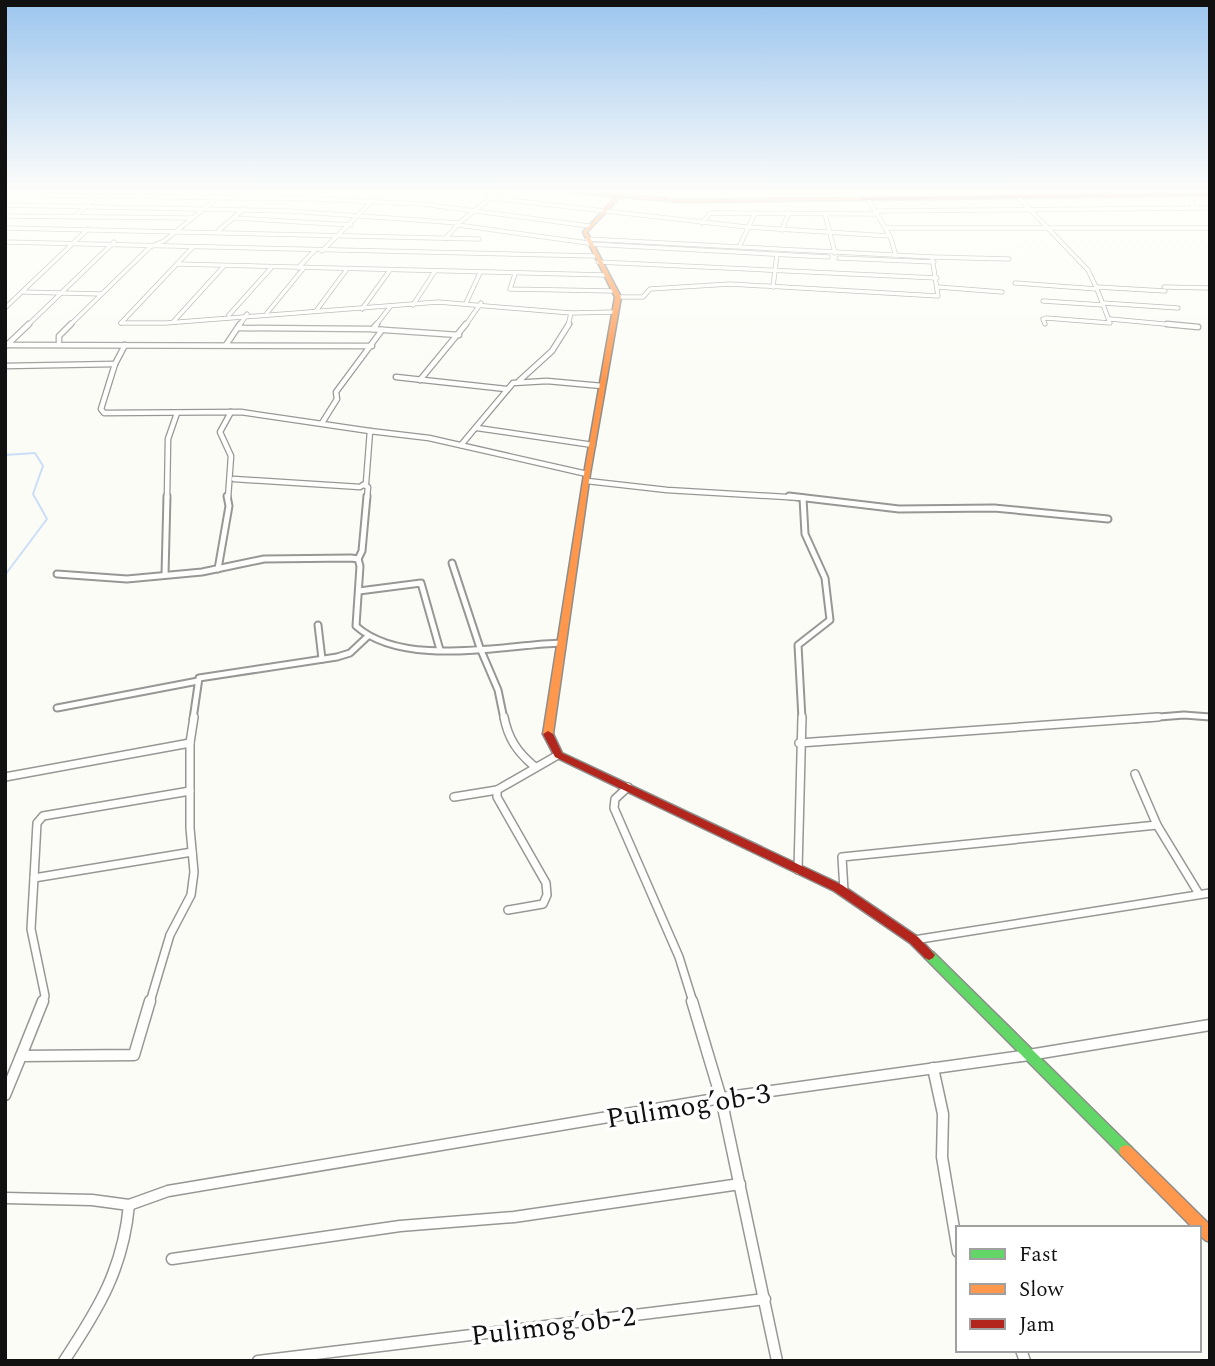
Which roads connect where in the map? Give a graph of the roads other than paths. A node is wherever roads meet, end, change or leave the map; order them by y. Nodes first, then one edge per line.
1 (777, 254) edge
2 (64, 255) edge
3 (102, 255) edge
4 (143, 255) edge
5 (186, 255) edge
6 (311, 255) edge
7 (451, 255) edge
8 (595, 255) edge
9 (800, 255) edge
10 (871, 255) edge
11 (1074, 255) edge
12 (896, 256) joint
13 (597, 259) junction
14 (933, 259) junction
15 (1009, 259) dead end
16 (177, 264) junction
17 (223, 266) junction
18 (271, 268) junction
19 (300, 269) junction
20 (347, 269) junction
21 (390, 270) junction
22 (776, 270) junction
23 (435, 271) junction
24 (480, 273) junction
25 (515, 274) junction
26 (605, 275) junction
27 (937, 278) junction
28 (1015, 284) dead end
29 (773, 287) junction
30 (938, 288) junction
31 (1097, 288) junction
32 (1210, 288) edge
33 (24, 292) junction
34 (1002, 292) dead end
35 (61, 293) junction
36 (101, 294) junction
37 (616, 294) junction
38 (1043, 301) dead end
39 (466, 303) junction
40 (481, 303) junction
41 (1103, 304) junction
42 (412, 305) junction
43 (390, 307) junction
44 (5, 308) edge
45 (1178, 308) dead end
46 (362, 309) junction
47 (316, 311) junction
48 (615, 312) junction
49 (267, 313) junction
50 (571, 313) junction
51 (247, 314) junction
52 (229, 315) junction
53 (1110, 319) junction
54 (172, 323) junction
55 (1045, 324) dead end
56 (1198, 327) dead end
57 (239, 328) junction
58 (373, 329) junction
59 (382, 330) junction
60 (459, 335) junction
61 (59, 342) junction
62 (6, 345) edge
63 (125, 345) junction
64 (226, 345) junction
65 (372, 346) junction
66 (115, 364) junction
67 (5, 366) edge
68 (396, 377) dead end
69 (420, 380) junction
70 (517, 382) junction
71 (602, 386) junction
72 (506, 389) junction
73 (231, 412) junction
74 (177, 413) junction
75 (322, 423) junction
76 (477, 428) junction
77 (370, 431) junction
78 (461, 445) junction
79 (593, 445) junction
80 (587, 478) junction
81 (234, 479) dead end
82 (364, 485) junction
83 (803, 498) junction
84 (1108, 519) dead end
85 (358, 559) junction
86 (452, 563) dead end
87 (218, 569) junction
88 (57, 574) dead end
89 (166, 575) junction
90 (359, 591) junction
91 (318, 625) dead end
92 (367, 637) junction
93 (561, 643) junction
94 (480, 648) junction
95 (440, 650) junction
96 (322, 659) junction
97 (198, 681) junction
98 (57, 708) dead end
99 (1210, 717) edge
100 (190, 743) junction
101 (799, 743) junction
102 (558, 755) junction
103 (534, 766) junction
104 (1135, 774) dead end
105 (5, 777) edge
106 (628, 787) junction
107 (497, 790) junction
108 (190, 791) junction
109 (454, 797) dead end
110 (1157, 825) junction
111 (192, 852) junction
112 (798, 870) junction
113 (34, 878) junction
114 (844, 891) junction
115 (1210, 893) edge
116 (1199, 894) junction
117 (508, 910) dead end
118 (915, 940) junction
119 (1210, 1025) edge
120 (1030, 1055) junction
121 (21, 1056) junction
122 (933, 1068) junction
123 (5, 1095) edge
124 (721, 1098) junction
125 (740, 1184) junction
126 (5, 1198) edge
127 (129, 1205) junction
128 (1210, 1235) edge
129 (956, 1240) edge
130 (172, 1259) dead end
131 (765, 1299) junction
132 (303, 1358) edge
133 (64, 1361) edge
134 (258, 1361) edge
135 (777, 1361) edge

1 - 22 street
2 - 33 street
3 - 35 street
4 - 36 street
5 - 16 street
6 - 19 street
7 - 13 street
8 - 13 main road
9 - 14 street
10 - 12 street
11 - 31 street
12 - 14 street
13 - 22 street
13 - 26 main road
14 - 15 street
14 - 27 street
16 - 17 street
16 - 54 street
17 - 18 street
17 - 54 street
18 - 19 street
18 - 52 street
19 - 20 street
19 - 49 street
20 - 21 street
20 - 47 street
21 - 23 street
21 - 46 street
22 - 27 street
22 - 29 street
23 - 24 street
23 - 42 street
24 - 25 street
24 - 39 street
25 - 26 street
25 - 37 street
26 - 37 main road
27 - 30 street
28 - 31 street
29 - 30 street
29 - 37 street
30 - 34 street
31 - 32 street
31 - 41 street
33 - 35 street
33 - 44 street
35 - 36 street
35 - 62 street
36 - 61 street
37 - 48 main road
38 - 41 street
39 - 40 street
39 - 42 street
40 - 50 street
40 - 60 street
41 - 45 street
41 - 53 street
42 - 43 street
43 - 46 street
43 - 58 street
46 - 47 street
47 - 49 street
48 - 50 street
48 - 71 main road
49 - 51 street
50 - 70 street
51 - 52 street
51 - 57 street
52 - 54 street
53 - 55 street
53 - 56 street
57 - 58 street
57 - 64 street
58 - 59 street
59 - 60 street
59 - 65 street
60 - 69 street
61 - 62 street
61 - 63 street
63 - 64 street
63 - 66 street
64 - 65 street
65 - 75 street
66 - 67 street
66 - 74 street
68 - 69 street
69 - 72 street
70 - 71 street
70 - 72 street
71 - 79 main road
72 - 76 street
73 - 74 street
73 - 75 street
73 - 87 street
74 - 89 street
75 - 77 street
76 - 78 street
76 - 79 street
77 - 78 street
77 - 82 street
78 - 80 street
79 - 80 main road
80 - 83 street
80 - 93 main road
81 - 82 street
82 - 85 street
83 - 84 street
83 - 101 street
85 - 87 street
85 - 90 street
86 - 94 street
87 - 89 street
88 - 89 street
90 - 92 street
90 - 95 street
91 - 96 street
92 - 95 street
92 - 96 street
93 - 94 street
93 - 102 main road
94 - 95 street
94 - 103 street
96 - 97 street
97 - 98 street
97 - 100 street
99 - 101 street
100 - 105 street
100 - 108 street
101 - 112 street
102 - 103 street
102 - 106 main road
103 - 107 street
104 - 110 street
106 - 112 main road
106 - 124 street
107 - 109 street
107 - 117 street
108 - 111 street
108 - 113 street
110 - 114 street
110 - 116 street
111 - 113 street
111 - 121 street
112 - 114 main road
113 - 121 street
114 - 118 main road
115 - 116 street
116 - 118 street
118 - 120 main road
119 - 120 street, Pulimog’ob-3
120 - 122 street, Pulimog’ob-3
120 - 128 main road
121 - 123 street
122 - 124 street, Pulimog’ob-3
122 - 129 street
124 - 125 street
124 - 127 street, Pulimog’ob-3
125 - 130 street
125 - 131 street
126 - 127 street
127 - 133 street
131 - 132 street, Pulimog’ob-2
131 - 135 street
132 - 134 street, Pulimog’ob-2

